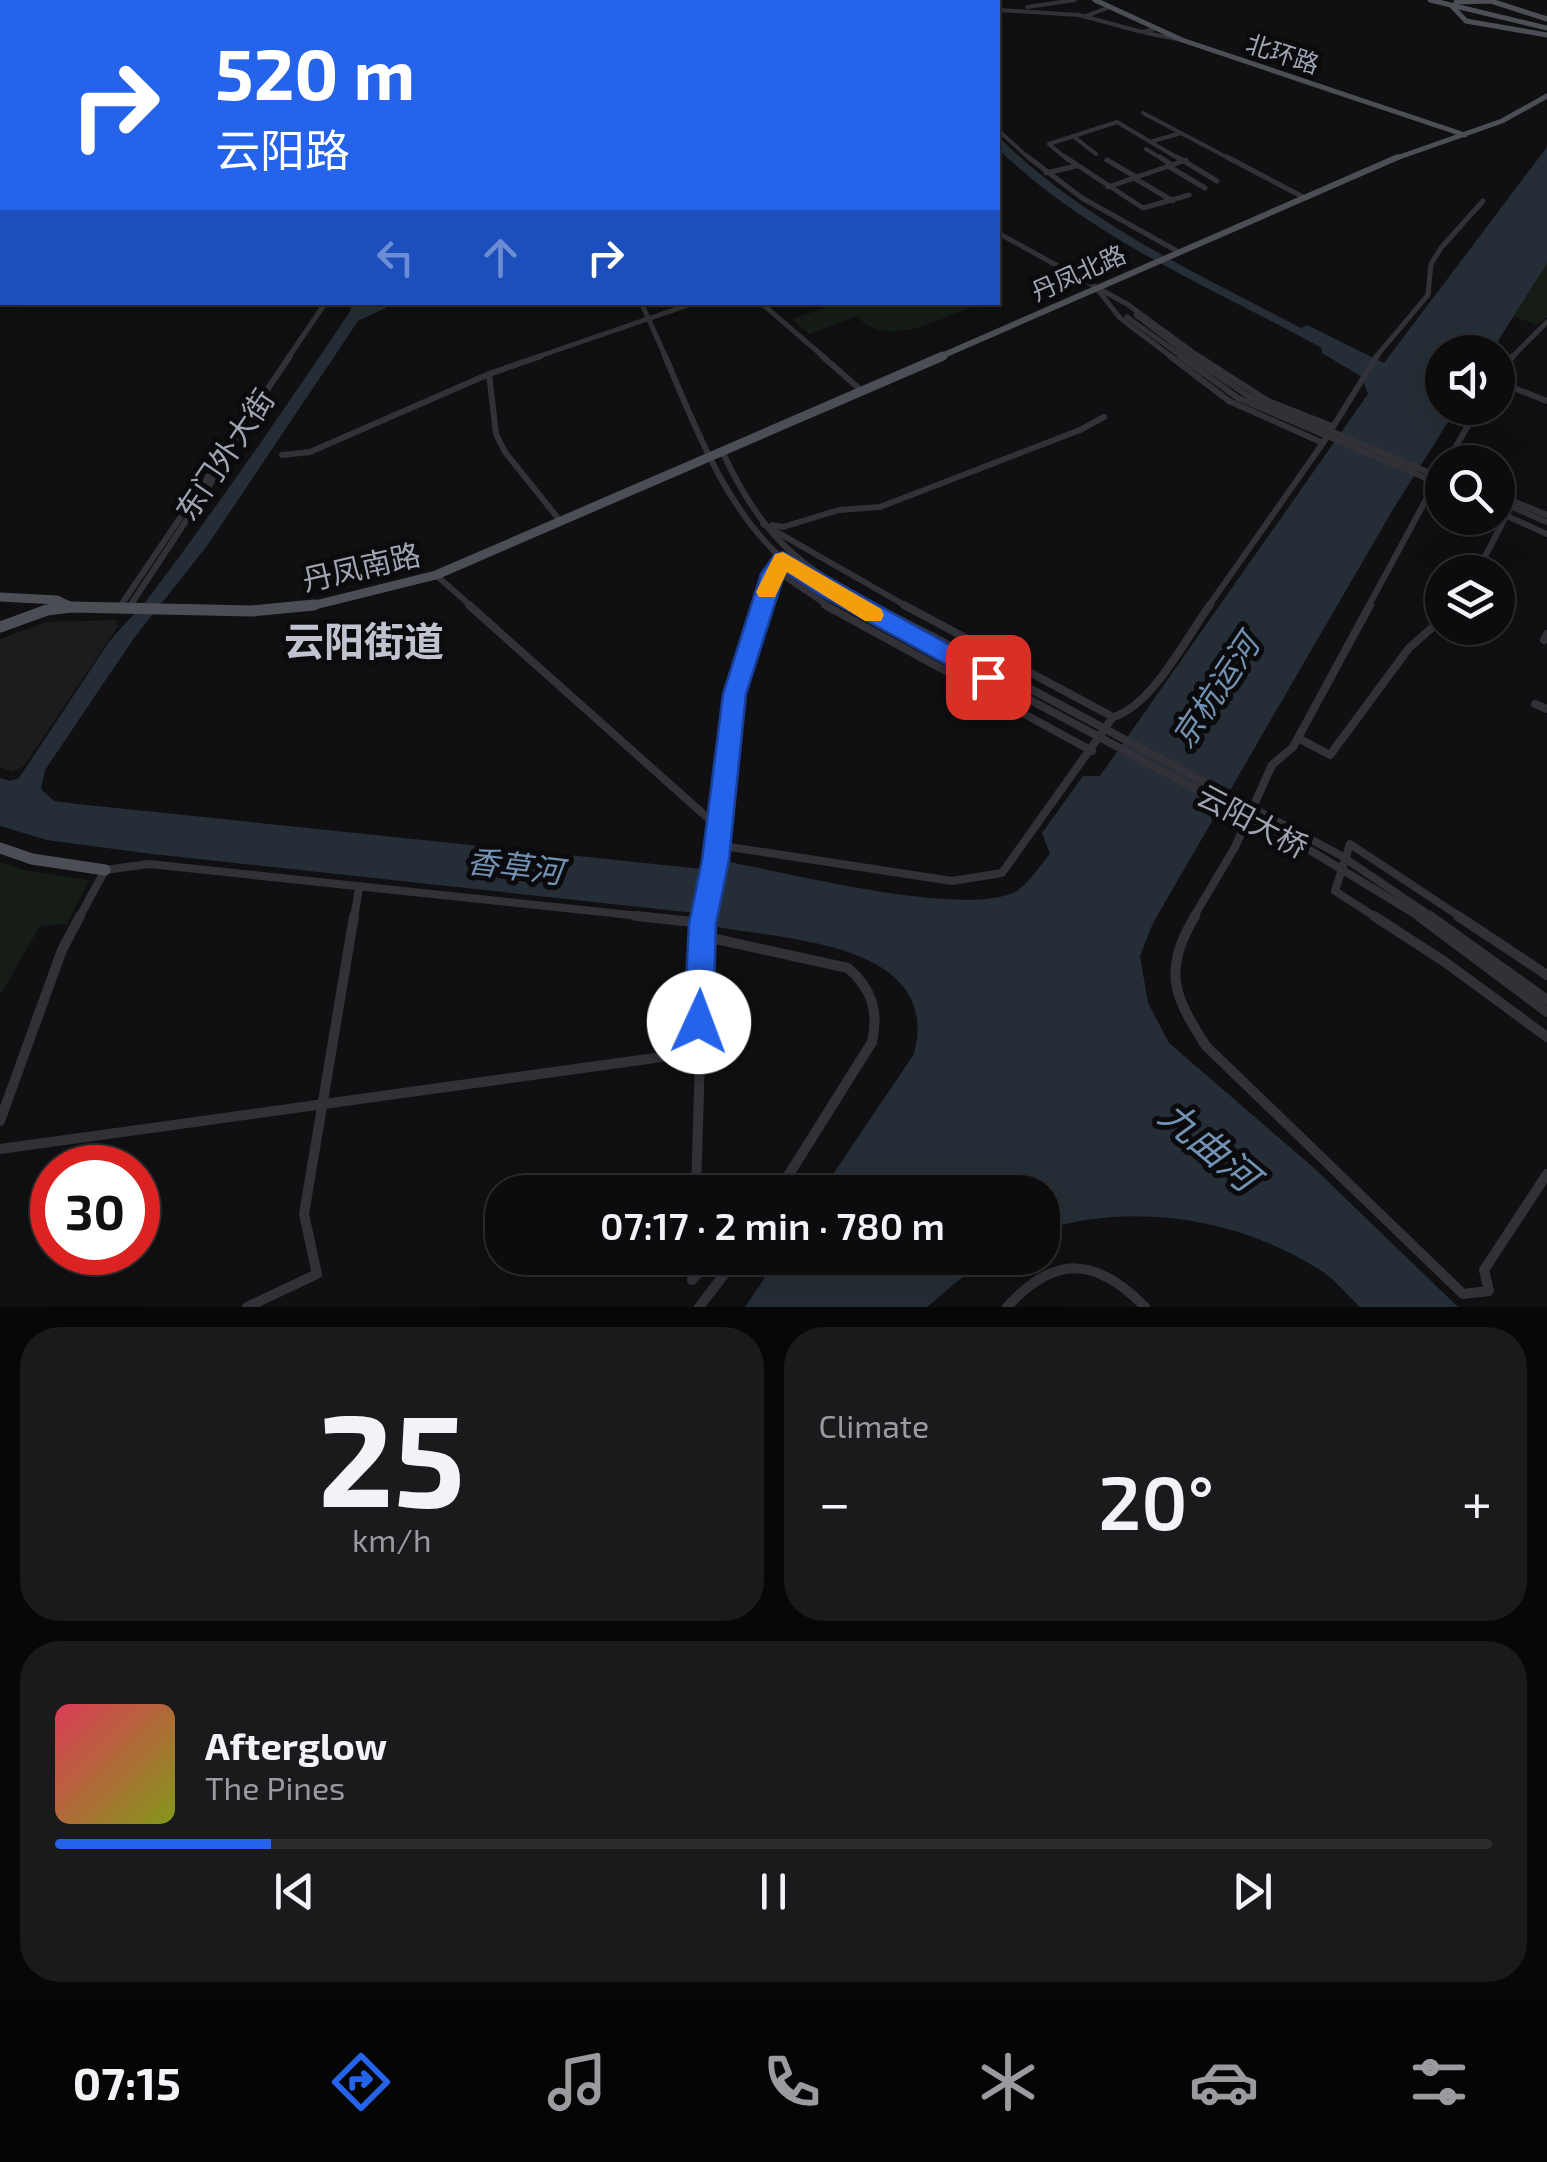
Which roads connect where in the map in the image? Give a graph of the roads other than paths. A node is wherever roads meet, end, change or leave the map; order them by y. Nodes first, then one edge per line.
1 (1075, 0) edge
2 (1095, 0) edge
3 (1430, 0) edge
4 (1474, 1) edge
5 (1446, 2) edge
6 (1110, 7) junction
7 (1006, 10) junction
8 (1478, 10) junction
9 (1000, 11) edge
10 (1458, 14) junction
11 (1086, 16) junction
12 (1547, 27) edge
13 (1155, 29) junction
14 (1142, 32) junction
15 (1182, 40) junction
16 (1547, 99) edge
17 (1143, 113) dead end
18 (1000, 132) edge
19 (1178, 132) junction
20 (1462, 135) junction
21 (1073, 136) junction
22 (1151, 140) junction
23 (1146, 150) dead end
24 (1096, 154) dead end
25 (1107, 160) dead end
26 (1186, 160) junction
27 (1170, 165) junction
28 (1077, 167) junction
29 (1047, 174) junction
30 (1135, 178) junction
31 (1217, 181) dead end
32 (1108, 187) junction
33 (1206, 188) dead end
34 (1189, 195) dead end
35 (1302, 197) junction
36 (1173, 200) junction
37 (1484, 201) dead end
38 (1000, 234) edge
39 (1172, 253) junction
40 (1095, 287) junction
41 (328, 305) edge
42 (641, 305) edge
43 (688, 305) edge
44 (763, 305) edge
45 (648, 319) junction
46 (1547, 322) edge
47 (1515, 354) edge
48 (489, 374) junction
49 (1515, 387) edge
50 (862, 390) junction
51 (1547, 401) edge
52 (1104, 417) dead end
53 (1332, 426) junction
54 (1323, 443) junction
55 (282, 455) dead end
56 (718, 455) junction
57 (1425, 473) edge
58 (1425, 508) edge
59 (1515, 513) edge
60 (1515, 513) edge
61 (560, 522) junction
62 (763, 524) junction
63 (1547, 525) edge
64 (782, 526) junction
65 (794, 540) junction
66 (783, 559) junction
67 (804, 564) junction
68 (775, 570) junction
69 (436, 575) junction
70 (0, 597) edge
71 (130, 606) junction
72 (71, 607) junction
73 (0, 627) edge
74 (1425, 633) edge
75 (928, 640) junction
76 (1535, 704) dead end
77 (1547, 708) edge
78 (1113, 716) junction
79 (1298, 738) junction
80 (1092, 751) junction
81 (719, 828) junction
82 (717, 845) junction
83 (0, 848) edge
84 (105, 870) junction
85 (360, 888) junction
86 (1422, 914) junction
87 (702, 927) junction
88 (1547, 975) edge
89 (1547, 1000) edge
90 (1547, 1012) edge
91 (1547, 1037) edge
92 (698, 1052) junction
93 (322, 1106) junction
94 (0, 1121) edge
95 (0, 1150) edge
96 (1547, 1174) edge
97 (696, 1175) edge
98 (789, 1175) edge
99 (697, 1275) edge
100 (724, 1275) edge
101 (692, 1280) dead end
102 (247, 1307) edge
103 (699, 1307) edge
104 (1007, 1307) edge
105 (1144, 1307) edge

1 - 7 street
2 - 6 main road, 北环路
3 - 5 main road
4 - 5 main road
4 - 8 main road
4 - 12 main road
5 - 8 main road
5 - 10 main road
6 - 11 street
6 - 13 main road, 北环路
7 - 9 street
7 - 11 street
8 - 10 main road
8 - 12 main road
10 - 12 main road
11 - 14 street
13 - 14 street
13 - 15 main road, 北环路
14 - 15 street
15 - 20 main road, 北环路
16 - 20 main road, 丹凤北路
17 - 19 street
18 - 29 street
19 - 22 street
19 - 35 street
20 - 35 main road, 丹凤北路
21 - 22 street
21 - 24 street
21 - 28 street
22 - 26 street
23 - 27 street
25 - 30 street
26 - 27 street
26 - 31 street
27 - 30 street
27 - 33 street
28 - 29 street
28 - 32 street
29 - 39 street
30 - 32 street
30 - 36 street
32 - 36 street
34 - 36 street
35 - 39 main road, 丹凤北路
37 - 53 street
38 - 40 street
39 - 40 main road, 丹凤北路
40 - 50 main road, 丹凤北路
40 - 53 street
40 - 54 street
40 - 57 street, bridge
41 - 71 street, 东门外大街
42 - 45 street
43 - 45 street
44 - 50 street
45 - 48 street
45 - 56 street
46 - 47 street
48 - 55 street
48 - 61 street
49 - 51 street
50 - 56 main road, 丹凤北路
52 - 64 street
53 - 54 street
54 - 78 street
56 - 61 main road, 丹凤南路
56 - 62 street
56 - 66 street
58 - 79 street
59 - 63 street
60 - 63 street
61 - 69 main road, 丹凤南路
62 - 64 street
62 - 65 street
62 - 67 street
64 - 65 street
65 - 67 street
65 - 78 street
66 - 68 street
66 - 75 street
67 - 75 street
68 - 80 street
68 - 81 street
69 - 71 main road, 丹凤南路
69 - 81 street
70 - 72 main road
71 - 72 main road, 丹凤南路
72 - 73 main road, 丹凤南路
74 - 79 street
75 - 86 street, 云阳大桥, bridge
76 - 77 street
78 - 80 street
79 - 96 street
80 - 82 street
81 - 82 street
82 - 87 street
83 - 84 main road
84 - 85 street
84 - 94 street
85 - 87 street
85 - 93 street
86 - 89 street
86 - 90 street
87 - 92 street
87 - 98 street
88 - 91 street
92 - 93 street
92 - 97 street
93 - 95 street
93 - 102 street
99 - 101 street
100 - 103 street
104 - 105 street

